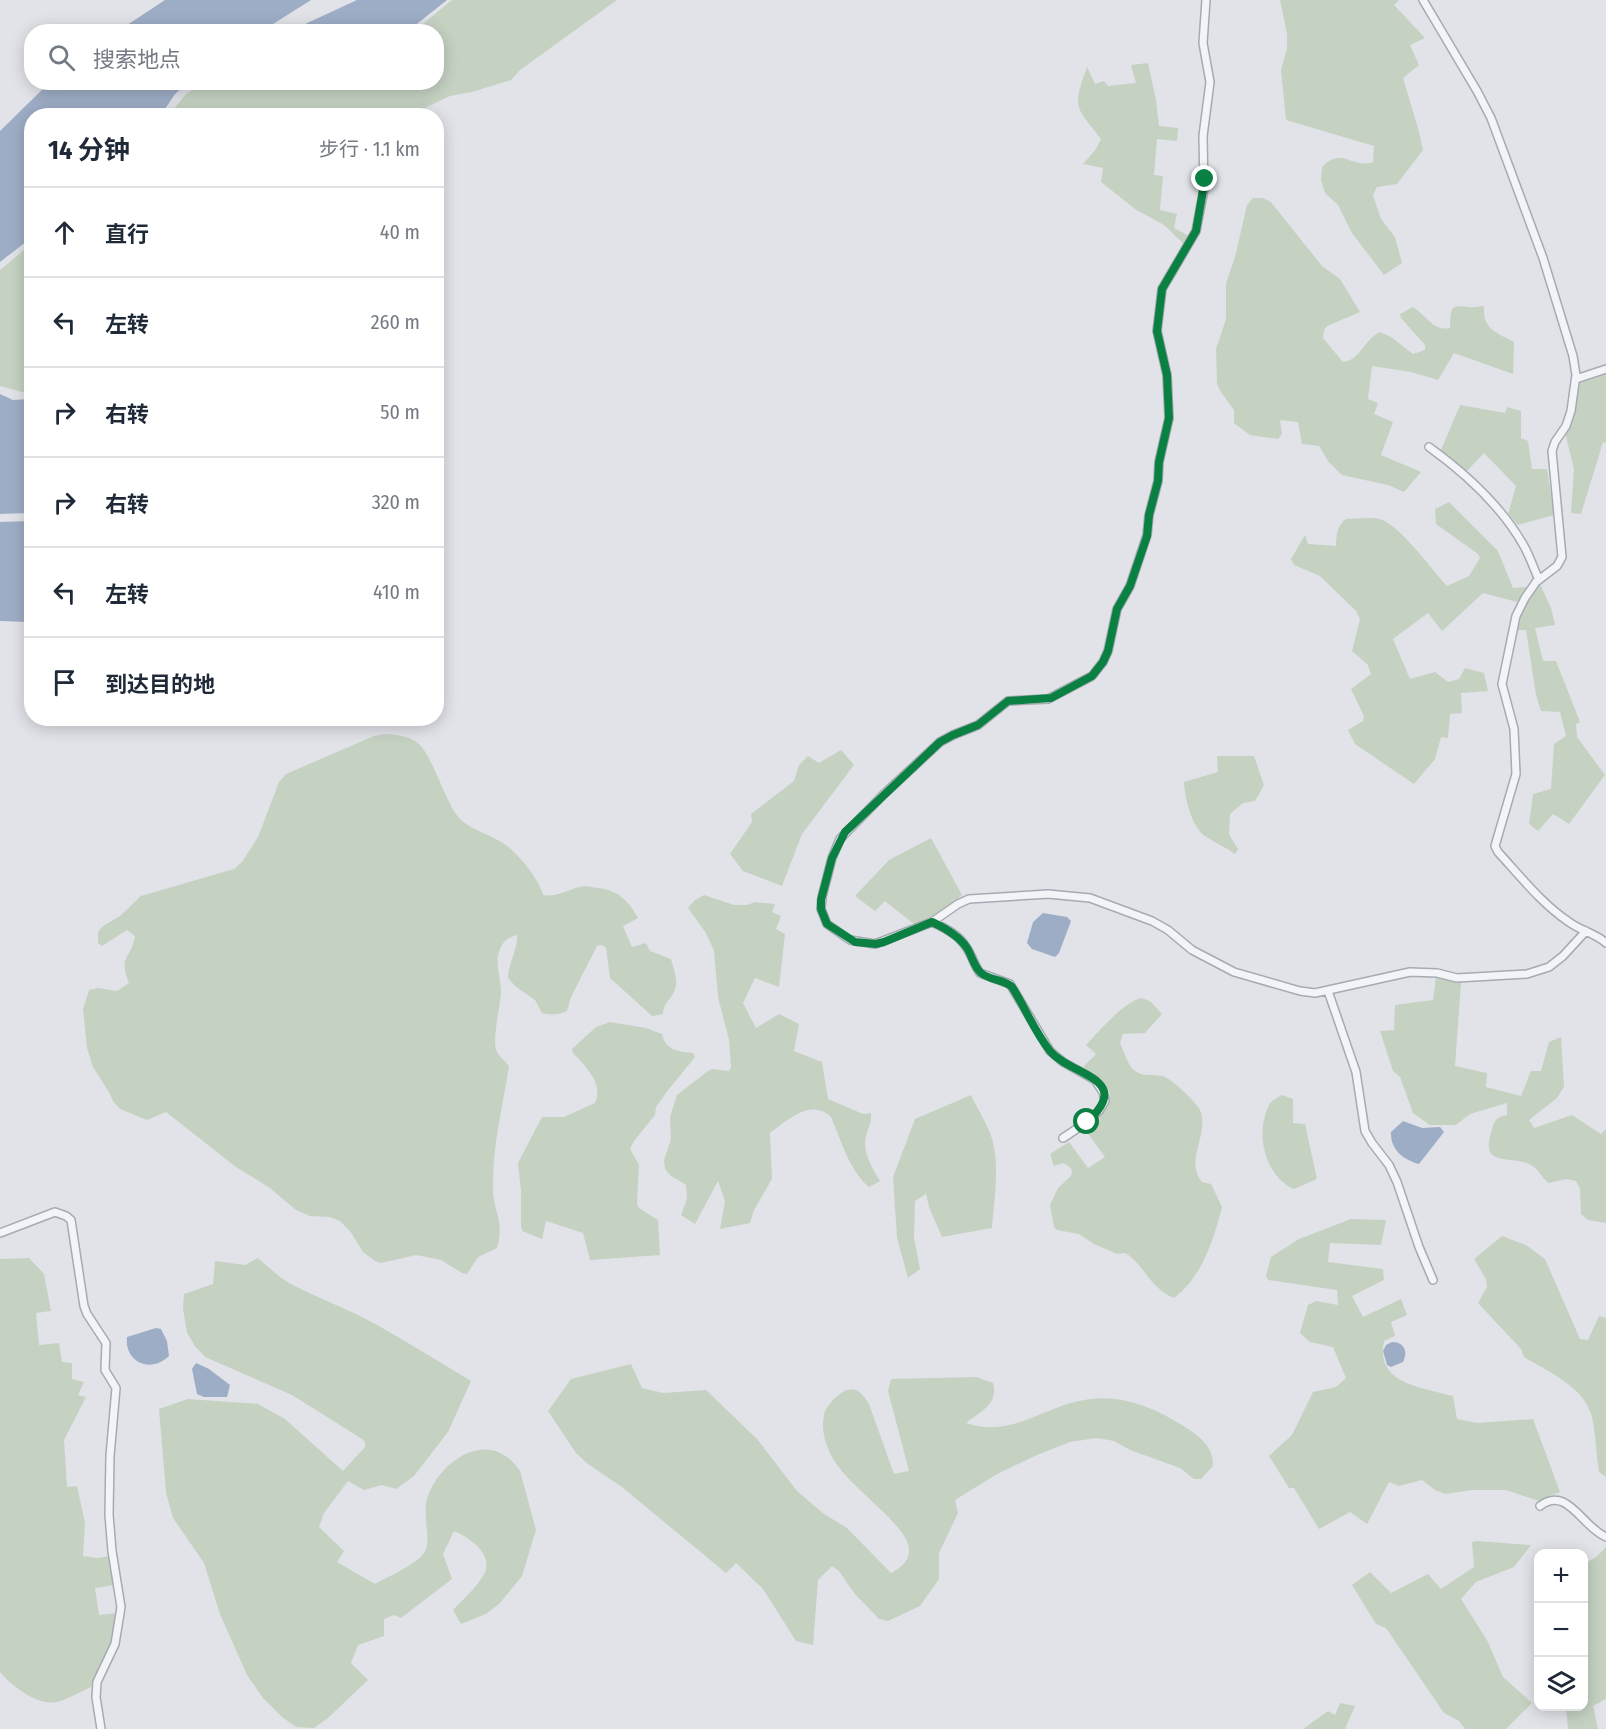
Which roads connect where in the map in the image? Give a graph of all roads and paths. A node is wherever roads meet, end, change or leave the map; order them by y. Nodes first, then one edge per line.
1 (1206, 0) edge
2 (1423, 0) edge
3 (1606, 369) edge
4 (1576, 380) junction
5 (1429, 447) dead end
6 (1539, 580) junction
7 (932, 922) junction
8 (1586, 931) junction
9 (1606, 943) edge
10 (1328, 991) junction
11 (1063, 1138) dead end
12 (0, 1233) edge
13 (1433, 1280) dead end
14 (1540, 1506) dead end
15 (1606, 1537) edge
16 (101, 1729) edge

1 - 7 street
2 - 4 street
3 - 4 street
4 - 6 street
5 - 6 street
6 - 8 street
7 - 10 street
7 - 11 street
8 - 9 street
8 - 10 street
10 - 13 street
12 - 16 street
14 - 15 street

